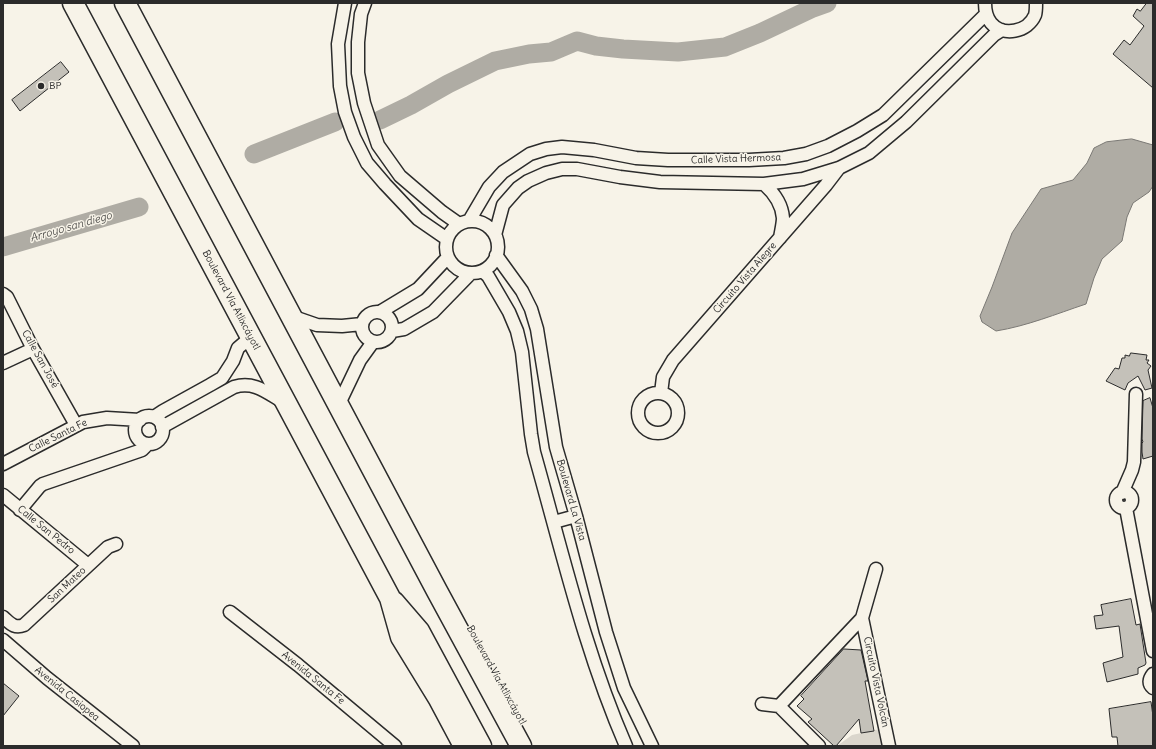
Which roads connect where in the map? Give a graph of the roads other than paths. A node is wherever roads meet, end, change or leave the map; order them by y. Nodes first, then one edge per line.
1 (73, 3) edge
2 (125, 3) edge
3 (345, 3) edge
4 (365, 3) edge
5 (1036, 3) edge
6 (985, 8) edge
7 (1002, 30) junction
8 (839, 168) junction
9 (764, 184) junction
10 (464, 222) junction
11 (495, 235) junction
12 (780, 238) junction
13 (447, 239) junction
14 (496, 255) junction
15 (448, 257) junction
16 (476, 272) junction
17 (3, 294) edge
18 (380, 312) junction
19 (291, 316) junction
20 (362, 324) junction
21 (392, 331) junction
22 (251, 337) junction
23 (373, 342) junction
24 (33, 349) junction
25 (3, 363) edge
26 (661, 393) dead end
27 (1136, 394) dead end
28 (287, 404) junction
29 (338, 406) junction
30 (154, 417) junction
31 (140, 420) junction
32 (76, 425) junction
33 (162, 427) junction
34 (148, 444) junction
35 (3, 464) edge
36 (3, 495) edge
37 (20, 510) junction
38 (576, 516) junction
39 (554, 522) junction
40 (116, 544) dead end
41 (88, 565) junction
42 (876, 569) dead end
43 (437, 591) junction
44 (390, 598) junction
45 (230, 612) dead end
46 (3, 617) edge
47 (862, 618) junction
48 (3, 640) edge
49 (1153, 651) edge
50 (1153, 674) edge
51 (1153, 688) edge
52 (762, 704) dead end
53 (779, 706) junction
54 (133, 746) edge
55 (395, 746) edge
56 (464, 746) edge
57 (481, 746) edge
58 (521, 746) edge
59 (535, 746) edge
60 (626, 746) edge
61 (652, 746) edge
62 (819, 746) edge
63 (889, 746) edge

1 - 22 main road, Boulevard Vía Atlixcáyotl
2 - 19 main road, Boulevard Vía Atlixcáyotl
3 - 13 street
4 - 10 street
5 - 7 street
6 - 7 street
6 - 10 street, Calle Vista Hermosa
7 - 8 street
8 - 9 street
8 - 12 street, Circuito Vista Alegre
9 - 11 street
9 - 12 street
10 - 11 street
10 - 13 street
11 - 14 street
12 - 26 street, Circuito Vista Alegre
13 - 15 street
14 - 16 street
14 - 38 street, Boulevard La Vista
15 - 16 street
15 - 18 street
16 - 21 street
16 - 39 street
17 - 24 street, Calle San José
18 - 20 street
18 - 21 street
19 - 20 street
19 - 29 main road, Boulevard Vía Atlixcáyotl
20 - 23 street
21 - 23 street
22 - 28 main road, Boulevard Vía Atlixcáyotl
22 - 30 street
23 - 29 street
24 - 25 street
24 - 32 street, Calle San José
27 - 49 street
28 - 33 street
28 - 44 main road, Boulevard Vía Atlixcáyotl
29 - 43 main road, Boulevard Vía Atlixcáyotl
30 - 31 street
30 - 33 street
31 - 32 street, Calle Santa Fe
31 - 34 street
32 - 35 street, Calle Santa Fe
33 - 34 street
34 - 37 street
36 - 37 street, Calle San Pedro
37 - 41 street, Calle San Pedro
38 - 39 street
38 - 61 street, Boulevard La Vista
39 - 60 street
40 - 41 street, San Mateo
41 - 46 street, San Mateo
42 - 47 street, Circuito Vista Volcán
43 - 58 main road, Boulevard Vía Atlixcáyotl
43 - 59 main road, Boulevard Vía Atlixcáyotl
44 - 56 main road, Boulevard Vía Atlixcáyotl
44 - 57 main road, Boulevard Vía Atlixcáyotl
45 - 55 street, Avenida Santa Fe
47 - 53 street, Circuito Vista Volcán
47 - 63 street, Circuito Vista Volcán
48 - 54 street, Avenida Casiopea
50 - 51 street
52 - 53 street
53 - 62 street

